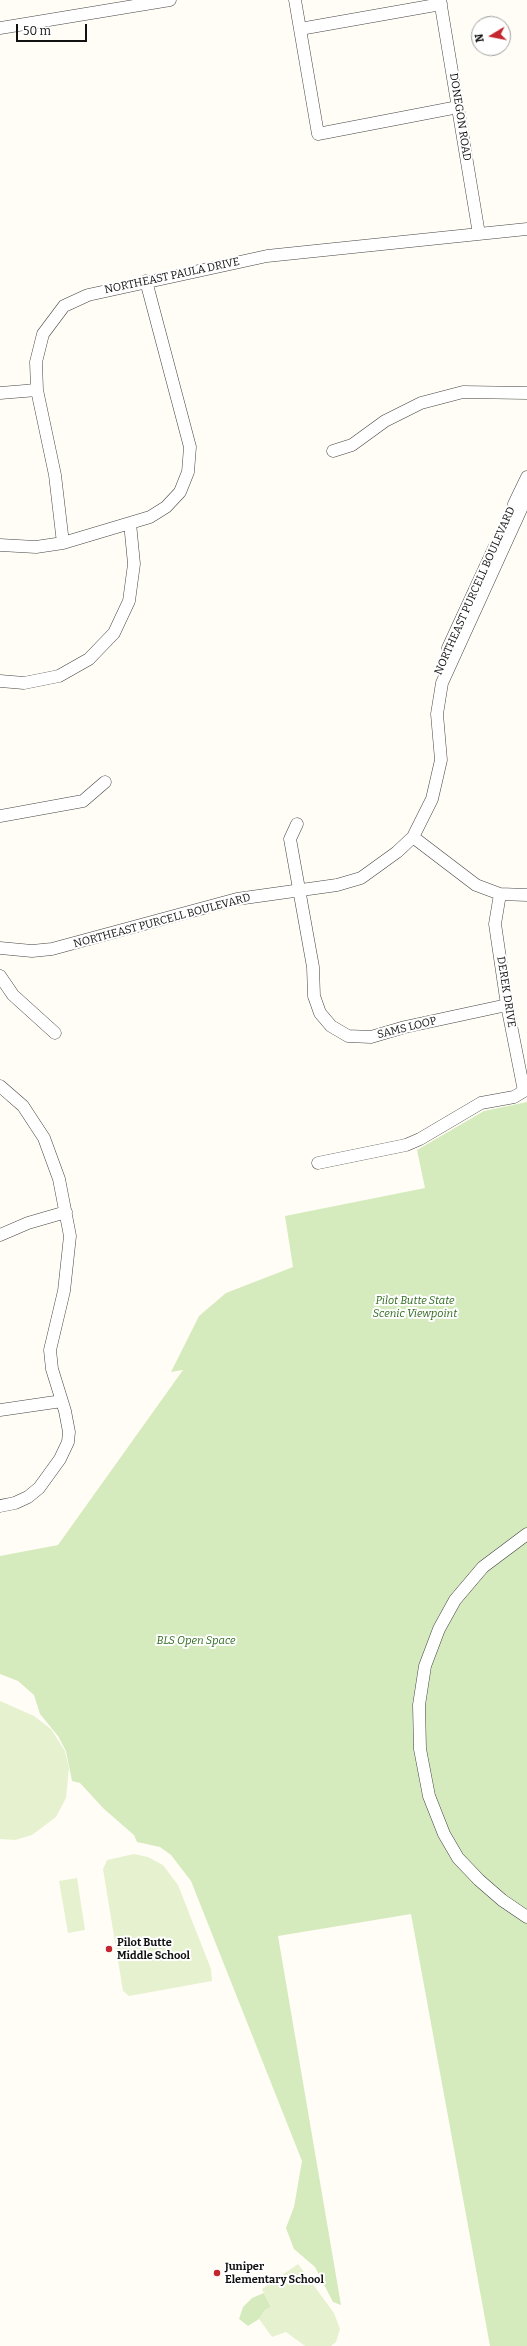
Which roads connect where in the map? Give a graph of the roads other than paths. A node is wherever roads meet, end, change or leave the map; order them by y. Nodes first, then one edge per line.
1 (170, 0) edge
2 (295, 0) edge
3 (440, 2) edge
4 (0, 28) edge
5 (300, 29) junction
6 (458, 107) junction
7 (527, 229) edge
8 (479, 234) junction
9 (146, 281) junction
10 (37, 390) junction
11 (0, 393) edge
12 (527, 393) edge
13 (333, 451) dead end
14 (527, 477) edge
15 (527, 496) edge
16 (130, 523) junction
17 (63, 543) junction
18 (0, 545) edge
19 (0, 681) edge
20 (436, 779) junction
21 (106, 782) dead end
22 (0, 816) edge
23 (297, 824) dead end
24 (413, 837) junction
25 (299, 891) junction
26 (500, 894) junction
27 (527, 895) edge
28 (0, 948) edge
29 (0, 976) edge
30 (507, 1005) junction
31 (55, 1033) dead end
32 (0, 1086) edge
33 (318, 1163) dead end
34 (66, 1212) junction
35 (0, 1235) edge
36 (62, 1401) junction
37 (0, 1410) edge
38 (0, 1506) edge
39 (527, 1534) edge
40 (527, 1917) edge

1 - 4 street
2 - 5 street
3 - 5 street
3 - 6 street, DONEGON ROAD
5 - 6 street
6 - 8 street, DONEGON ROAD
7 - 8 street, NORTHEAST PAULA DRIVE
8 - 9 street, NORTHEAST PAULA DRIVE
9 - 10 street, NORTHEAST PAULA DRIVE
9 - 16 street
10 - 11 street
10 - 17 street, NORTHEAST PAULA DRIVE
12 - 13 street
14 - 20 street, NORTHEAST PURCELL BOULEVARD
15 - 20 street, NORTHEAST PURCELL BOULEVARD
16 - 17 street
16 - 19 street
17 - 18 street
20 - 24 street, NORTHEAST PURCELL BOULEVARD
21 - 22 street
23 - 25 street, SAMS LOOP
24 - 25 street, NORTHEAST PURCELL BOULEVARD
24 - 26 street
25 - 28 street, NORTHEAST PURCELL BOULEVARD
25 - 30 street, SAMS LOOP
26 - 27 street
26 - 30 street, DEREK DRIVE
29 - 31 street
30 - 33 street, DEREK DRIVE
32 - 34 street
34 - 35 street
34 - 36 street
36 - 37 street
36 - 38 street
39 - 40 street

